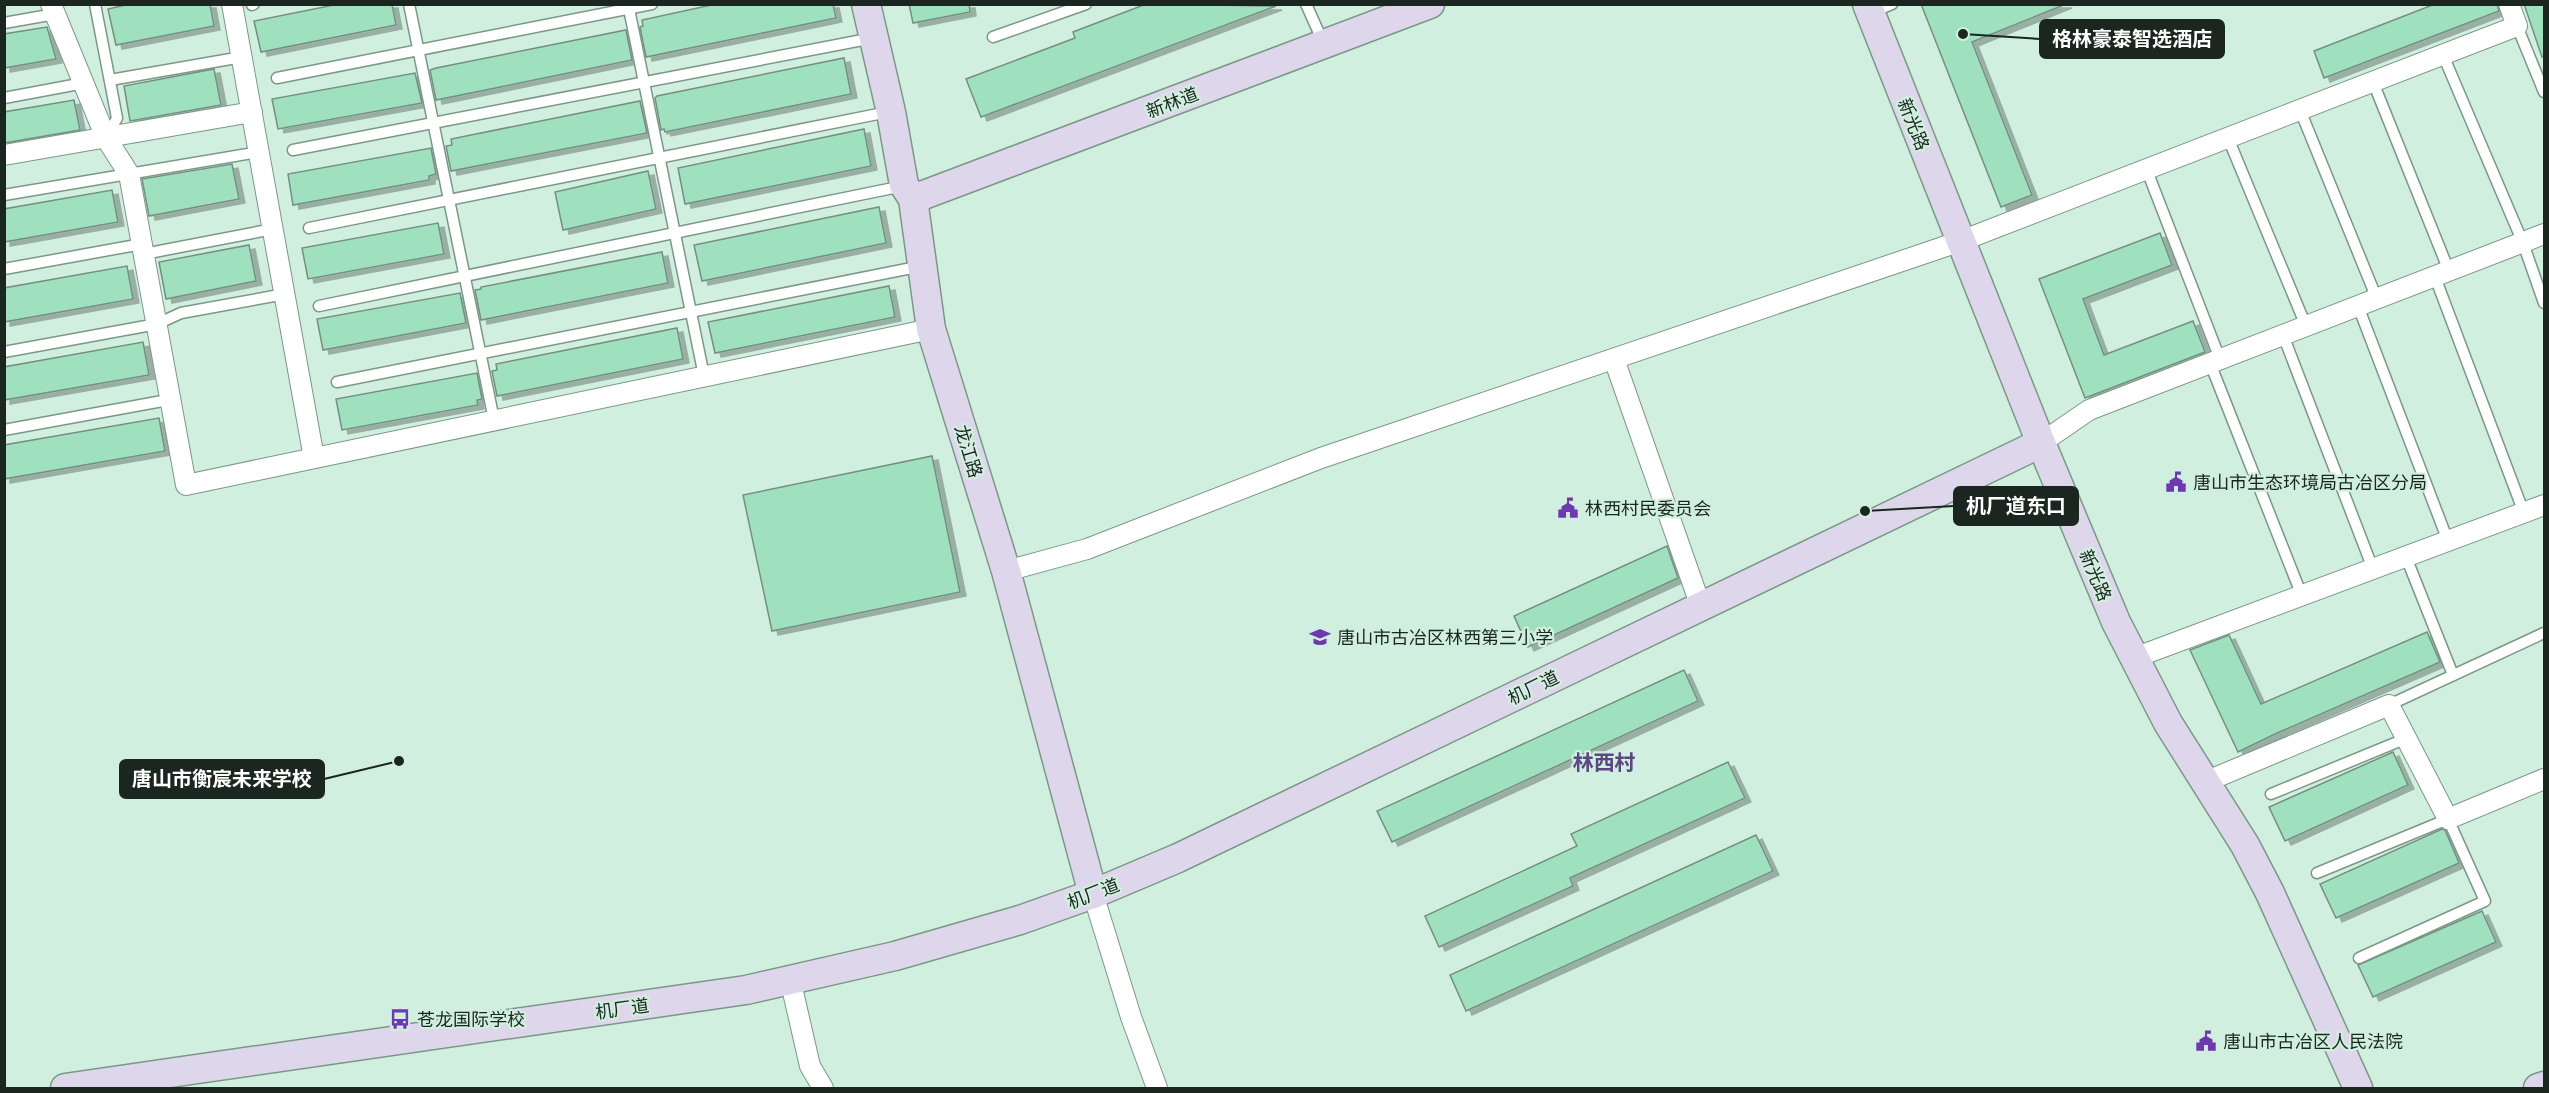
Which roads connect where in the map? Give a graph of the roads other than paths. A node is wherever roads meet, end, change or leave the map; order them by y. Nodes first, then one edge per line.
1 (96, 4) edge
2 (232, 4) edge
3 (409, 4) edge
4 (652, 4) edge
5 (866, 4) edge
6 (1086, 4) edge
7 (1306, 4) edge
8 (1430, 4) edge
9 (2509, 4) edge
10 (629, 7) edge
11 (1877, 7) edge
12 (1067, 8) edge
13 (53, 9) edge
14 (4, 22) edge
15 (2517, 26) junction
16 (993, 37) dead end
17 (874, 38) junction
18 (1324, 44) junction
19 (418, 51) junction
20 (2443, 55) junction
21 (242, 57) junction
22 (277, 78) dead end
23 (110, 80) junction
24 (644, 82) junction
25 (2373, 82) junction
26 (84, 83) junction
27 (2544, 92) edge
28 (4, 98) edge
29 (2300, 110) junction
30 (252, 112) junction
31 (891, 112) junction
32 (433, 123) junction
33 (106, 138) junction
34 (2228, 138) junction
35 (293, 150) dead end
36 (259, 152) junction
37 (4, 155) edge
38 (660, 158) junction
39 (2146, 168) junction
40 (129, 174) junction
41 (908, 192) junction
42 (4, 195) edge
43 (449, 201) junction
44 (309, 228) dead end
45 (273, 229) junction
46 (675, 234) junction
47 (2544, 234) edge
48 (1961, 241) junction
49 (2523, 243) junction
50 (143, 249) junction
51 (923, 266) junction
52 (4, 269) edge
53 (2442, 274) junction
54 (465, 277) junction
55 (285, 294) junction
56 (2377, 299) junction
57 (2544, 303) edge
58 (318, 306) dead end
59 (2358, 306) junction
60 (691, 312) junction
61 (157, 324) junction
62 (2306, 326) junction
63 (931, 328) junction
64 (2283, 335) junction
65 (4, 352) edge
66 (481, 354) junction
67 (1614, 359) junction
68 (2215, 361) junction
69 (704, 376) junction
70 (337, 382) dead end
71 (168, 400) junction
72 (494, 420) junction
73 (4, 430) edge
74 (2041, 443) junction
75 (314, 458) junction
76 (2544, 505) edge
77 (2524, 513) junction
78 (2448, 541) junction
79 (2406, 557) junction
80 (2373, 569) junction
81 (1006, 571) junction
82 (2302, 596) junction
83 (1701, 607) junction
84 (2544, 633) edge
85 (2134, 658) junction
86 (2453, 675) junction
87 (2389, 705) junction
88 (2407, 738) junction
89 (2544, 779) edge
90 (2205, 782) junction
91 (2271, 794) dead end
92 (2448, 819) junction
93 (2317, 873) dead end
94 (1093, 894) junction
95 (2359, 958) dead end
96 (790, 979) junction
97 (2544, 1086) edge
98 (64, 1089) edge
99 (824, 1089) edge
100 (1158, 1089) edge
101 (2358, 1089) edge
102 (2538, 1089) edge

1 - 23 lane
2 - 21 street
3 - 19 lane
4 - 10 lane
5 - 17 street, 龙江路
6 - 12 lane
7 - 18 lane
8 - 18 street, 新林道
9 - 15 street
10 - 19 lane
10 - 24 lane
11 - 48 street, 新光路
12 - 16 lane
13 - 14 lane
13 - 26 street
15 - 20 street
15 - 27 lane
17 - 24 lane
17 - 31 street, 龙江路
18 - 41 street, 新林道
19 - 22 lane
19 - 32 lane
20 - 25 street
20 - 49 lane
21 - 23 lane
21 - 30 street
23 - 33 lane
24 - 32 lane
24 - 38 lane
25 - 29 street
25 - 53 lane
26 - 28 lane
26 - 33 street
29 - 34 street
29 - 56 lane
30 - 33 street
30 - 36 street
31 - 38 lane
31 - 41 street, 龙江路
32 - 35 lane
32 - 43 lane
33 - 37 street
33 - 40 street
34 - 39 street
34 - 62 lane
36 - 40 lane
36 - 45 street
38 - 43 lane
38 - 46 lane
39 - 48 street
39 - 68 lane
40 - 42 lane
40 - 50 street
41 - 46 lane
41 - 51 street, 龙江路
43 - 44 lane
43 - 54 lane
45 - 50 lane
45 - 55 street
46 - 54 lane
46 - 60 lane
47 - 49 street
48 - 67 street
48 - 74 street, 新光路
49 - 53 street
49 - 57 lane
50 - 52 lane
50 - 61 street
51 - 60 lane
51 - 63 street, 龙江路
53 - 56 street
53 - 77 lane
54 - 58 lane
54 - 66 lane
55 - 61 lane
55 - 75 street
56 - 59 street
59 - 62 street
59 - 78 lane
60 - 66 lane
60 - 69 lane
61 - 65 lane
61 - 71 street
62 - 64 street
63 - 69 street
63 - 81 street, 龙江路
64 - 68 street
64 - 80 lane
66 - 70 lane
66 - 72 lane
67 - 81 street
67 - 83 street
68 - 74 street
68 - 82 lane
69 - 72 street
71 - 73 lane
71 - 75 street
72 - 75 street
74 - 83 street, 机厂道
74 - 85 street, 新光路
76 - 77 street
77 - 78 street
78 - 79 street
79 - 80 street
79 - 86 lane
80 - 82 street
81 - 94 street, 龙江路
82 - 85 street
83 - 94 street, 机厂道
84 - 86 lane
85 - 90 street, 新光路
86 - 87 lane
87 - 88 street
87 - 90 street
88 - 91 lane
88 - 92 street
89 - 92 street
90 - 101 street, 新光路
92 - 93 lane
92 - 95 lane
94 - 96 street, 机厂道
94 - 100 street
96 - 98 street, 机厂道
96 - 99 street
97 - 102 street

